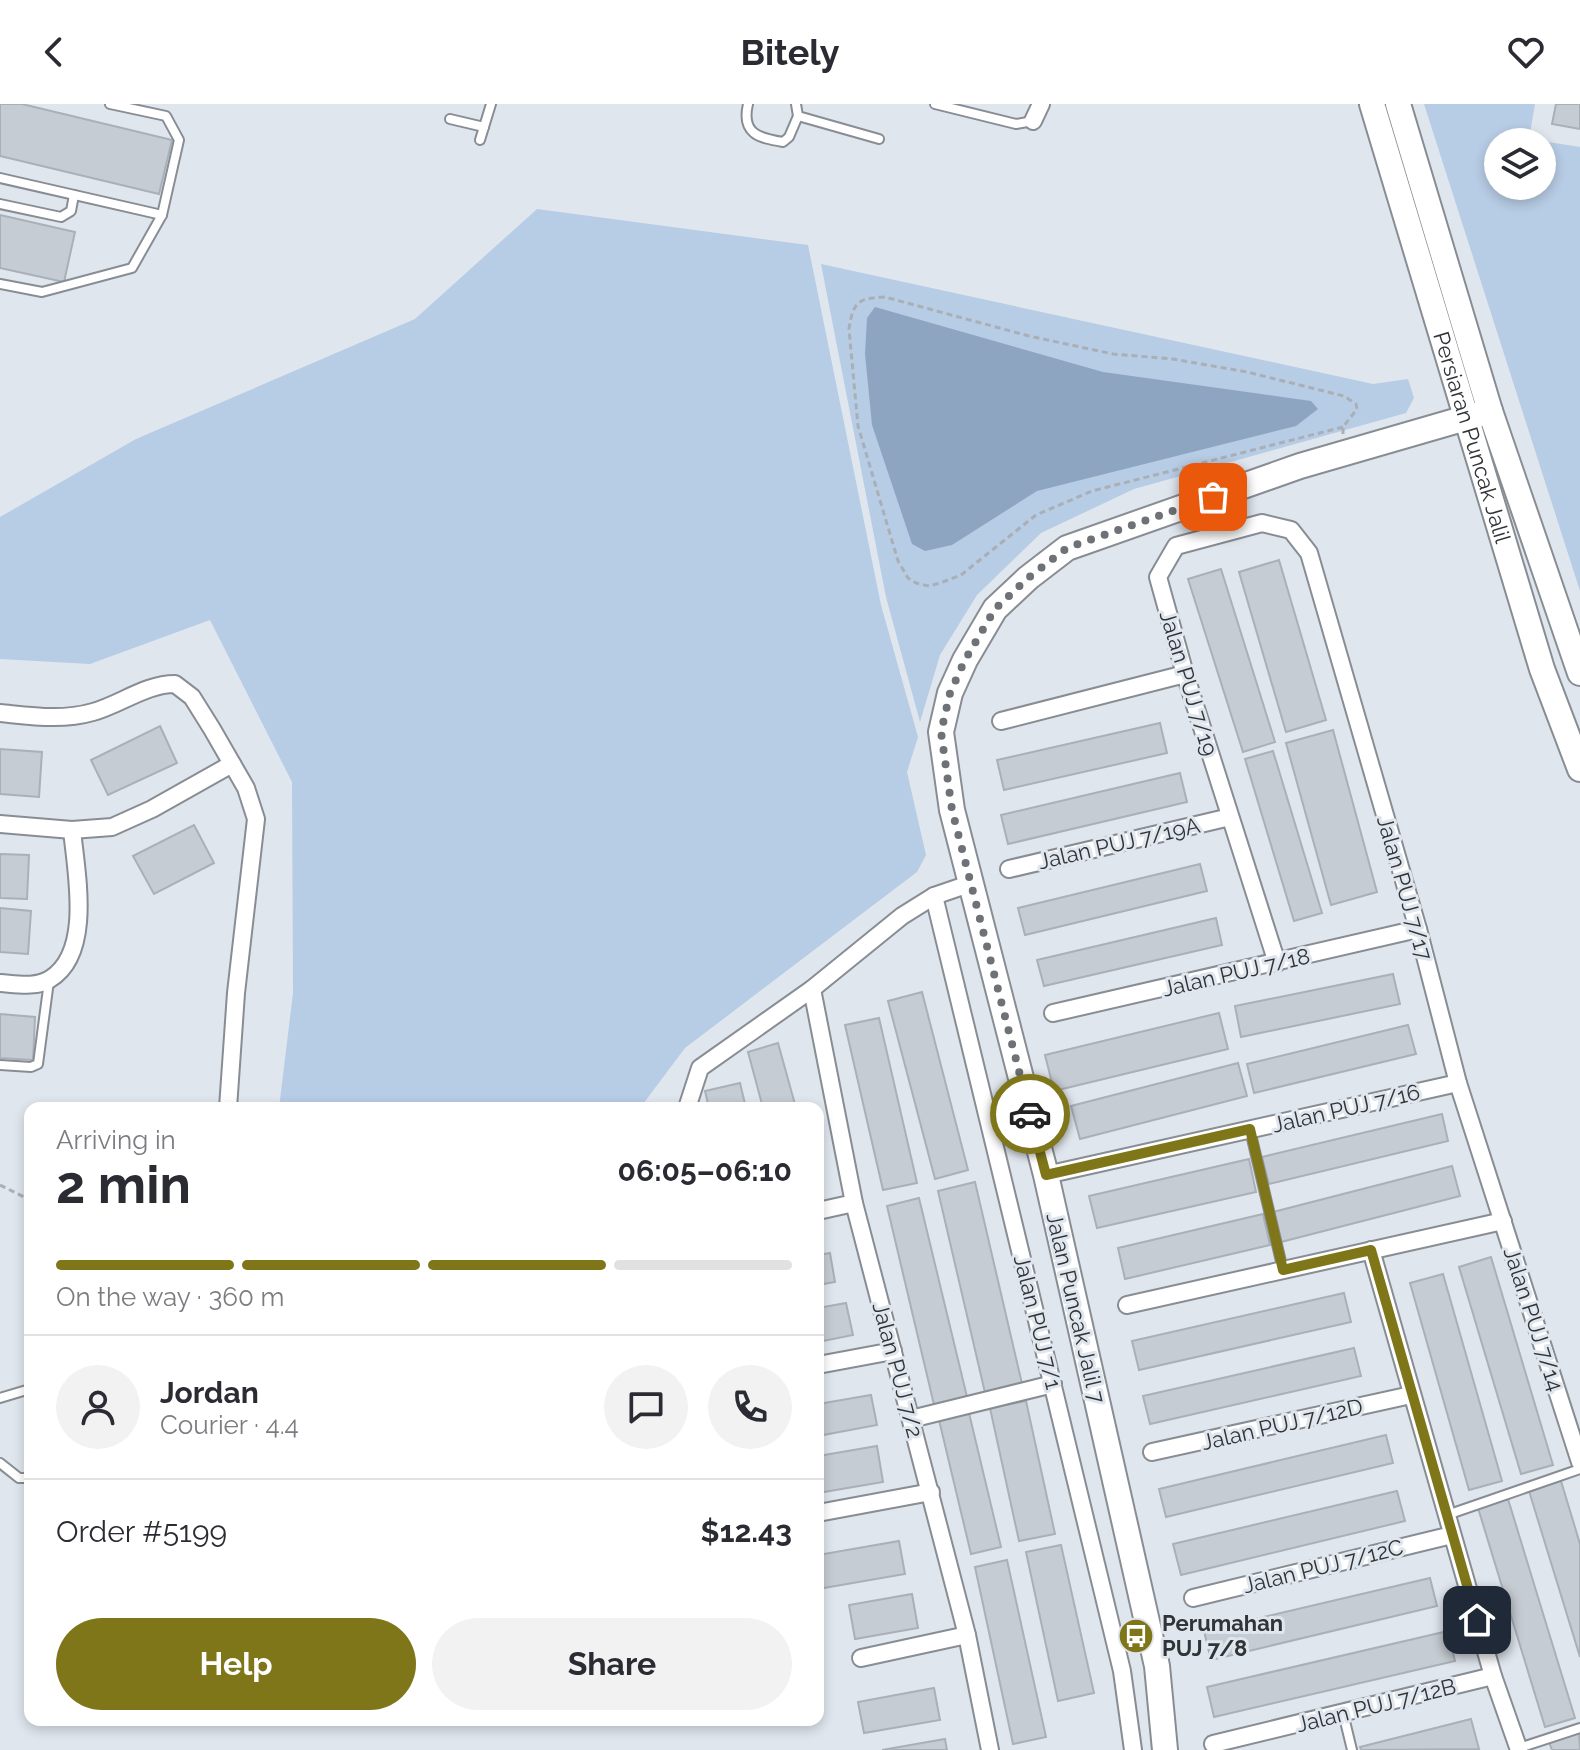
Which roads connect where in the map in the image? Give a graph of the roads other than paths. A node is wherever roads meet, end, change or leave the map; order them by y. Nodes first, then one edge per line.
1 (110, 104) edge
2 (491, 104) edge
3 (748, 104) edge
4 (796, 104) edge
5 (935, 104) edge
6 (1041, 104) edge
7 (1372, 104) edge
8 (1398, 104) edge
9 (798, 116) junction
10 (450, 119) dead end
11 (1033, 121) joint
12 (484, 127) junction
13 (879, 139) dead end
14 (480, 140) dead end
15 (0, 178) edge
16 (74, 195) junction
17 (0, 204) edge
18 (162, 215) junction
19 (0, 284) edge
20 (1478, 414) junction
21 (1309, 553) joint
22 (1580, 673) edge
23 (1185, 674) junction
24 (0, 713) edge
25 (1001, 721) dead end
26 (232, 764) junction
27 (1580, 769) edge
28 (1230, 817) junction
29 (0, 824) edge
30 (72, 830) junction
31 (1009, 869) dead end
32 (969, 884) junction
33 (934, 896) junction
34 (1418, 929) junction
35 (1277, 963) junction
36 (49, 980) junction
37 (0, 983) edge
38 (812, 989) junction
39 (1053, 1013) dead end
40 (0, 1065) edge
41 (1458, 1083) junction
42 (228, 1102) edge
43 (689, 1102) edge
44 (1250, 1129) junction
45 (1046, 1175) junction
46 (854, 1203) junction
47 (824, 1210) edge
48 (1503, 1221) junction
49 (1371, 1250) junction
50 (1283, 1270) junction
51 (1127, 1305) dead end
52 (893, 1351) junction
53 (824, 1364) edge
54 (1053, 1384) junction
55 (24, 1391) edge
56 (1411, 1395) junction
57 (0, 1398) edge
58 (911, 1419) junction
59 (1152, 1452) dead end
60 (1580, 1462) edge
61 (0, 1463) edge
62 (1580, 1469) edge
63 (24, 1478) edge
64 (931, 1492) junction
65 (824, 1512) edge
66 (1446, 1515) junction
67 (1452, 1535) junction
68 (1193, 1598) dead end
69 (967, 1635) junction
70 (861, 1658) dead end
71 (1493, 1676) junction
72 (1343, 1713) junction
73 (1580, 1728) edge
74 (1213, 1744) dead end
75 (1519, 1749) edge
76 (990, 1750) edge
77 (1133, 1750) edge
78 (1165, 1750) edge
79 (1352, 1750) edge

1 - 18 lane
2 - 12 lane
3 - 9 lane
4 - 9 lane
5 - 11 lane
6 - 11 street
7 - 20 street, Persiaran Puncak Jalil
8 - 20 street, Persiaran Puncak Jalil
9 - 13 lane
10 - 12 lane
12 - 14 lane
15 - 16 lane
16 - 17 lane
16 - 18 lane
18 - 19 lane
20 - 22 street, Persiaran Puncak Jalil
20 - 27 street, Persiaran Puncak Jalil
20 - 32 street, Jalan Puncak Jalil 7
21 - 23 street, Jalan PUJ 7/19
21 - 34 street, Jalan PUJ 7/17
23 - 25 street
23 - 28 street, Jalan PUJ 7/19
24 - 26 street
26 - 30 street
26 - 42 street
28 - 31 street, Jalan PUJ 7/19A
28 - 35 street, Jalan PUJ 7/19
29 - 30 street
30 - 36 street
32 - 33 street
32 - 45 street, Jalan Puncak Jalil 7
33 - 38 street
33 - 54 street, Jalan PUJ 7/1
34 - 35 street, Jalan PUJ 7/18
34 - 41 street, Jalan PUJ 7/17
35 - 39 street, Jalan PUJ 7/18
36 - 37 street
36 - 40 lane
38 - 43 street
38 - 46 street, Jalan PUJ 7/2
41 - 44 street, Jalan PUJ 7/16
41 - 48 street, Jalan PUJ 7/17
44 - 45 street, Jalan PUJ 7/16
44 - 50 lane
45 - 78 street, Jalan Puncak Jalil 7
46 - 47 street
46 - 52 street, Jalan PUJ 7/2
48 - 49 street
48 - 60 street, Jalan PUJ 7/14
49 - 50 street
49 - 56 street
50 - 51 street
52 - 53 street
52 - 58 street, Jalan PUJ 7/2
54 - 58 street
54 - 77 street, Jalan PUJ 7/1
55 - 57 lane
56 - 59 street, Jalan PUJ 7/12D
56 - 66 street
58 - 64 street, Jalan PUJ 7/2
61 - 63 lane
62 - 66 lane
64 - 65 street
64 - 69 street, Jalan PUJ 7/2
66 - 67 street
67 - 68 street, Jalan PUJ 7/12C
67 - 71 street
69 - 70 street
69 - 76 street, Jalan PUJ 7/2
71 - 72 street, Jalan PUJ 7/12B
71 - 75 street
72 - 74 street, Jalan PUJ 7/12B
72 - 79 lane
73 - 75 lane

